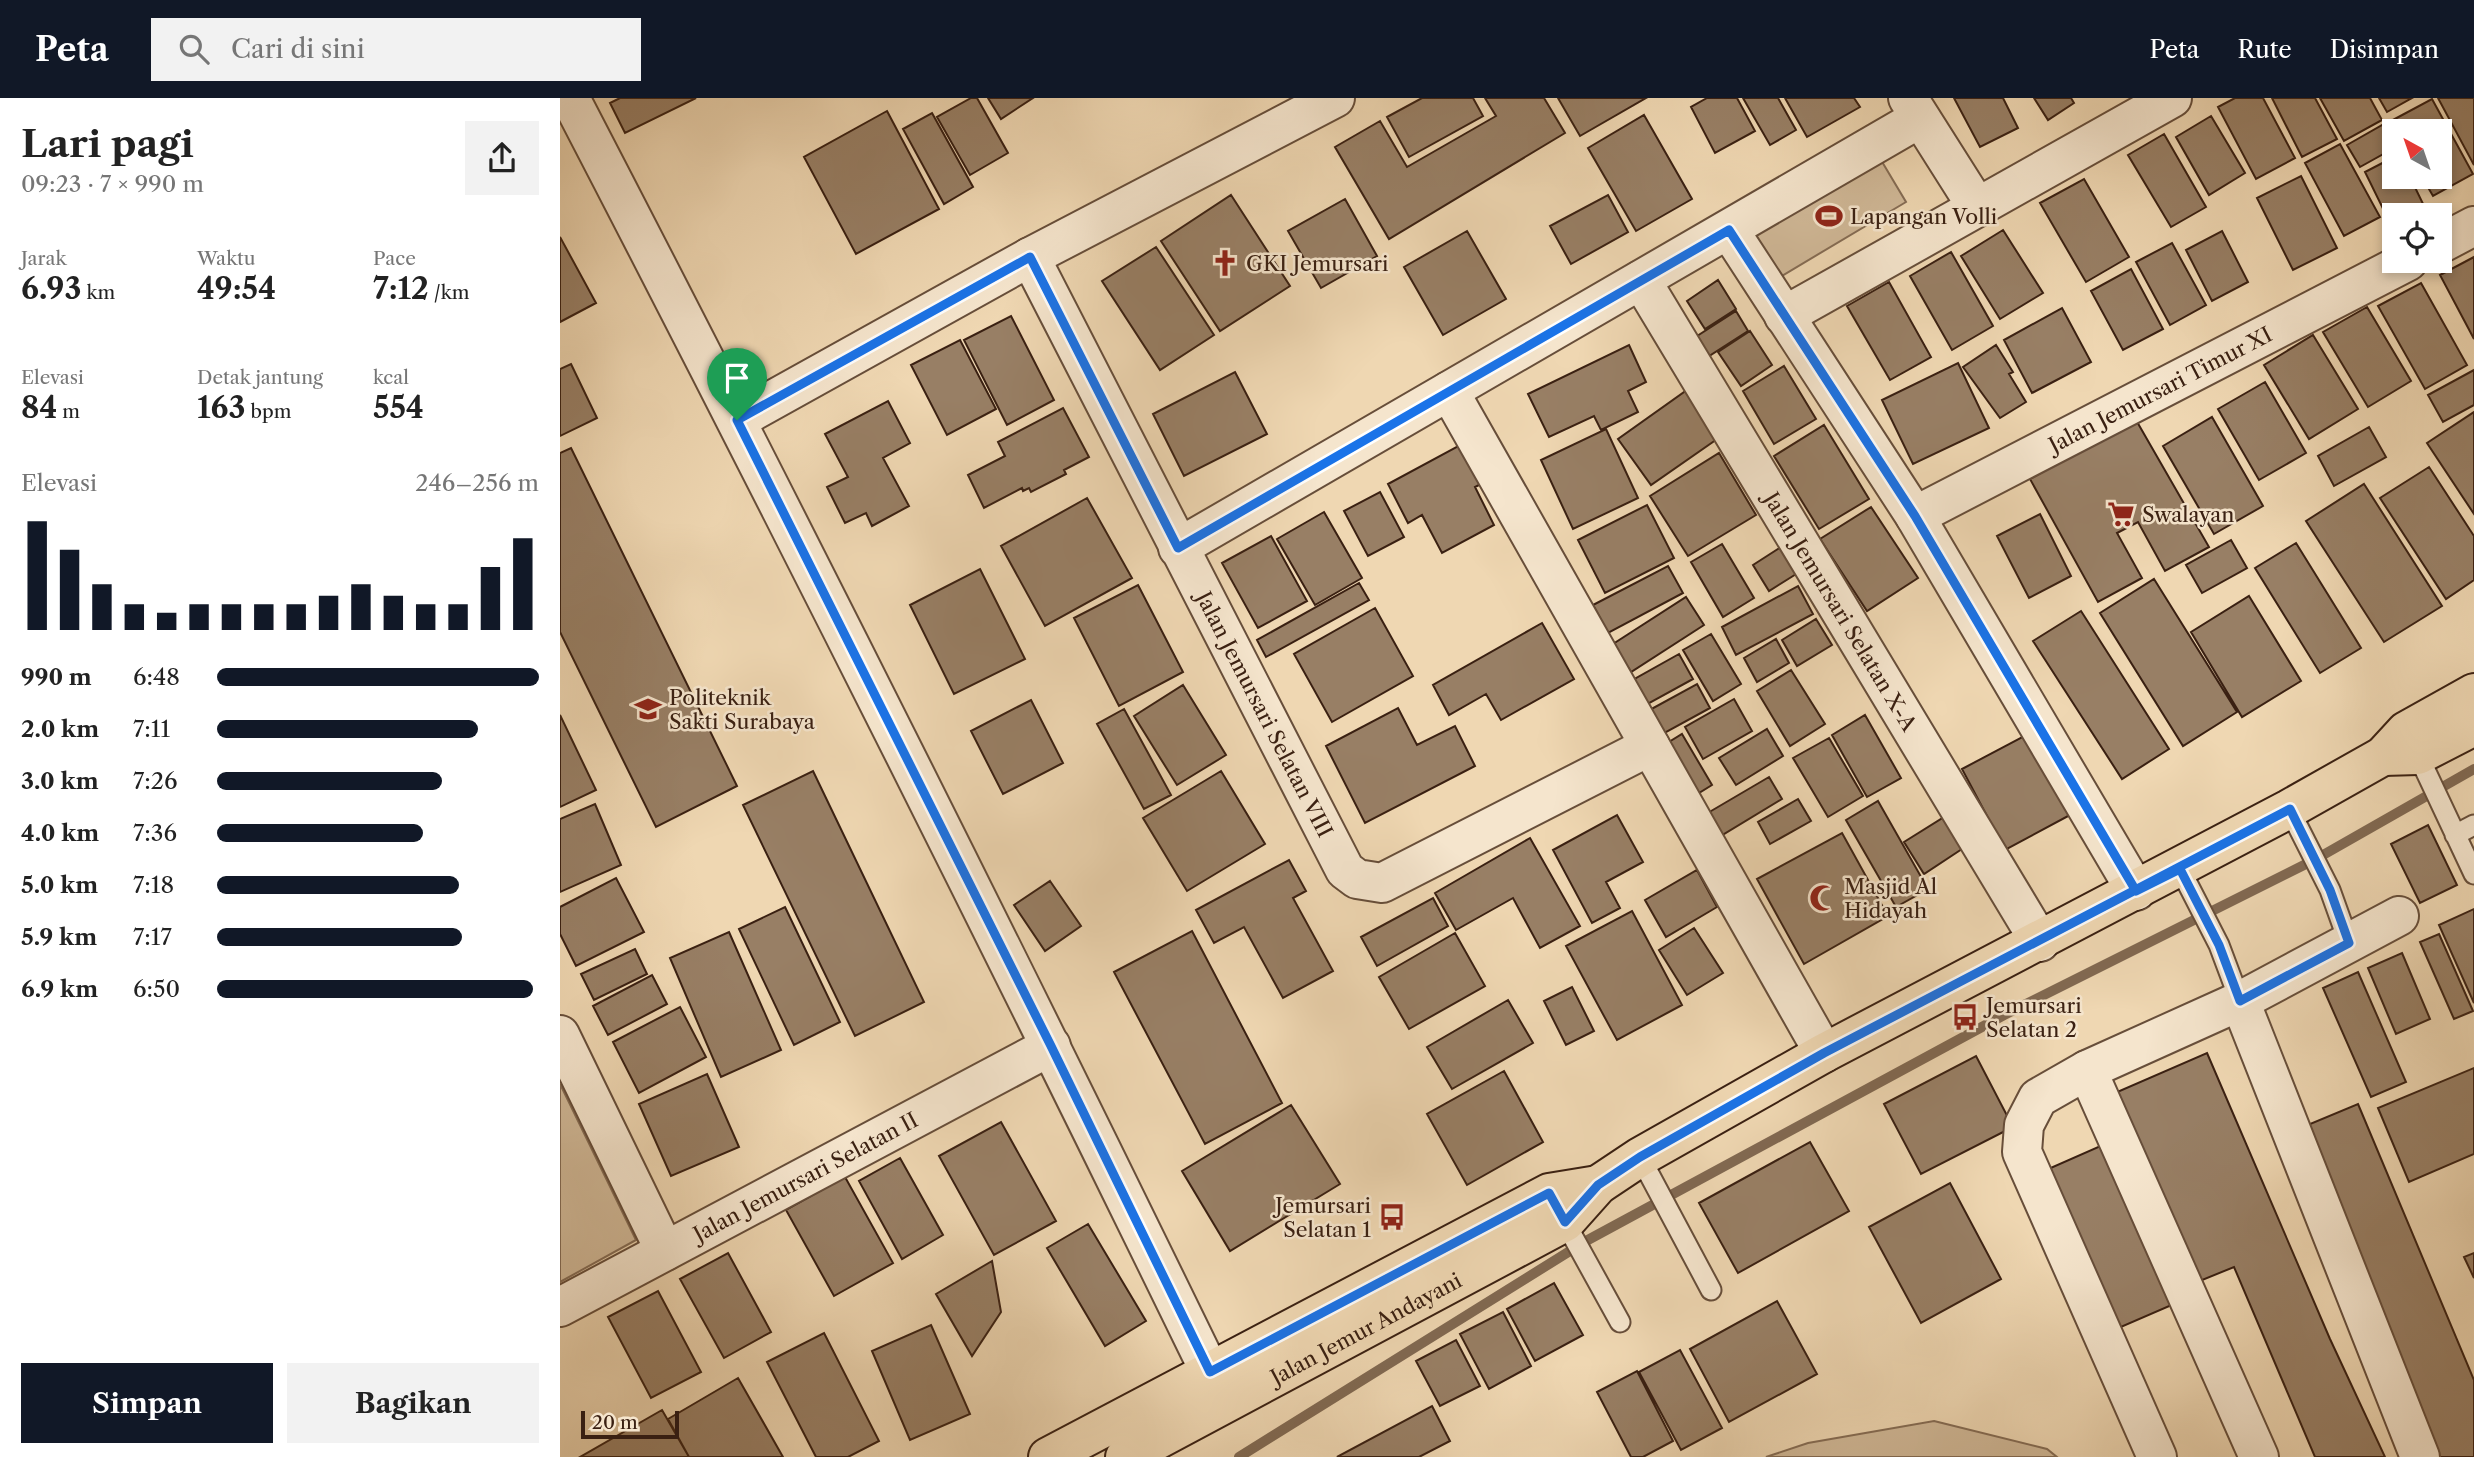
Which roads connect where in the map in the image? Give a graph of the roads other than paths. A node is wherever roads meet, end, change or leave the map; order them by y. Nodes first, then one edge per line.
1 (570, 98) edge
2 (2172, 98) edge
3 (1316, 102) edge
4 (1914, 108) edge
5 (1977, 207) junction
6 (2474, 226) edge
7 (1729, 230) junction
8 (2452, 238) edge
9 (1030, 257) junction
10 (2385, 273) edge
11 (1641, 280) junction
12 (1784, 316) junction
13 (1449, 391) junction
14 (737, 420) junction
15 (1915, 516) junction
16 (1178, 548) junction
17 (2474, 693) edge
18 (2474, 726) edge
19 (1650, 746) junction
20 (2411, 766) junction
21 (2290, 809) junction
22 (2474, 825) edge
23 (2450, 826) junction
24 (2180, 869) junction
25 (2474, 874) edge
26 (2136, 891) junction
27 (2399, 916) dead end
28 (2040, 942) junction
29 (2349, 943) junction
30 (2240, 1001) junction
31 (560, 1035) edge
32 (1051, 1046) junction
33 (1824, 1053) junction
34 (2087, 1070) junction
35 (1648, 1173) junction
36 (1562, 1216) junction
37 (665, 1251) junction
38 (1711, 1290) dead end
39 (560, 1307) edge
40 (1620, 1322) dead end
41 (1210, 1372) junction
42 (1118, 1446) edge
43 (1048, 1457) edge
44 (2157, 1457) edge
45 (2259, 1457) edge
46 (2420, 1457) edge

1 - 14 street
2 - 5 street
3 - 9 street
4 - 5 street
4 - 7 street
5 - 12 street
6 - 8 street
7 - 11 street
7 - 12 street
9 - 14 street
9 - 16 street, Jalan Jemursari Selatan VIII
10 - 15 street, Jalan Jemursari Timur XI
11 - 13 street
11 - 28 street, Jalan Jemursari Selatan X-A
12 - 15 street
13 - 16 street
13 - 19 street
14 - 32 street
15 - 26 street
16 - 19 street, Jalan Jemursari Selatan VIII
17 - 20 main road, Jalan Jemur Andayani
18 - 20 main road, Jalan Jemur Andayani
19 - 33 street
20 - 21 main road, Jalan Jemur Andayani
20 - 23 lane
21 - 24 main road, Jalan Jemur Andayani
21 - 29 lane
22 - 23 lane
23 - 25 lane
24 - 26 main road, Jalan Jemur Andayani
24 - 30 lane
26 - 28 main road, Jalan Jemur Andayani
27 - 29 street
28 - 33 main road, Jalan Jemur Andayani
29 - 30 street
30 - 34 street
30 - 46 street
31 - 37 street
32 - 37 street, Jalan Jemursari Selatan II
32 - 41 street
33 - 35 main road, Jalan Jemur Andayani
34 - 44 street
34 - 45 street
35 - 36 main road, Jalan Jemur Andayani
35 - 38 lane
36 - 40 lane
36 - 41 main road, Jalan Jemur Andayani
36 - 42 main road, Jalan Jemur Andayani
37 - 39 street, Jalan Jemursari Selatan II
41 - 42 main road, Jalan Jemur Andayani
42 - 43 main road, Jalan Jemur Andayani

